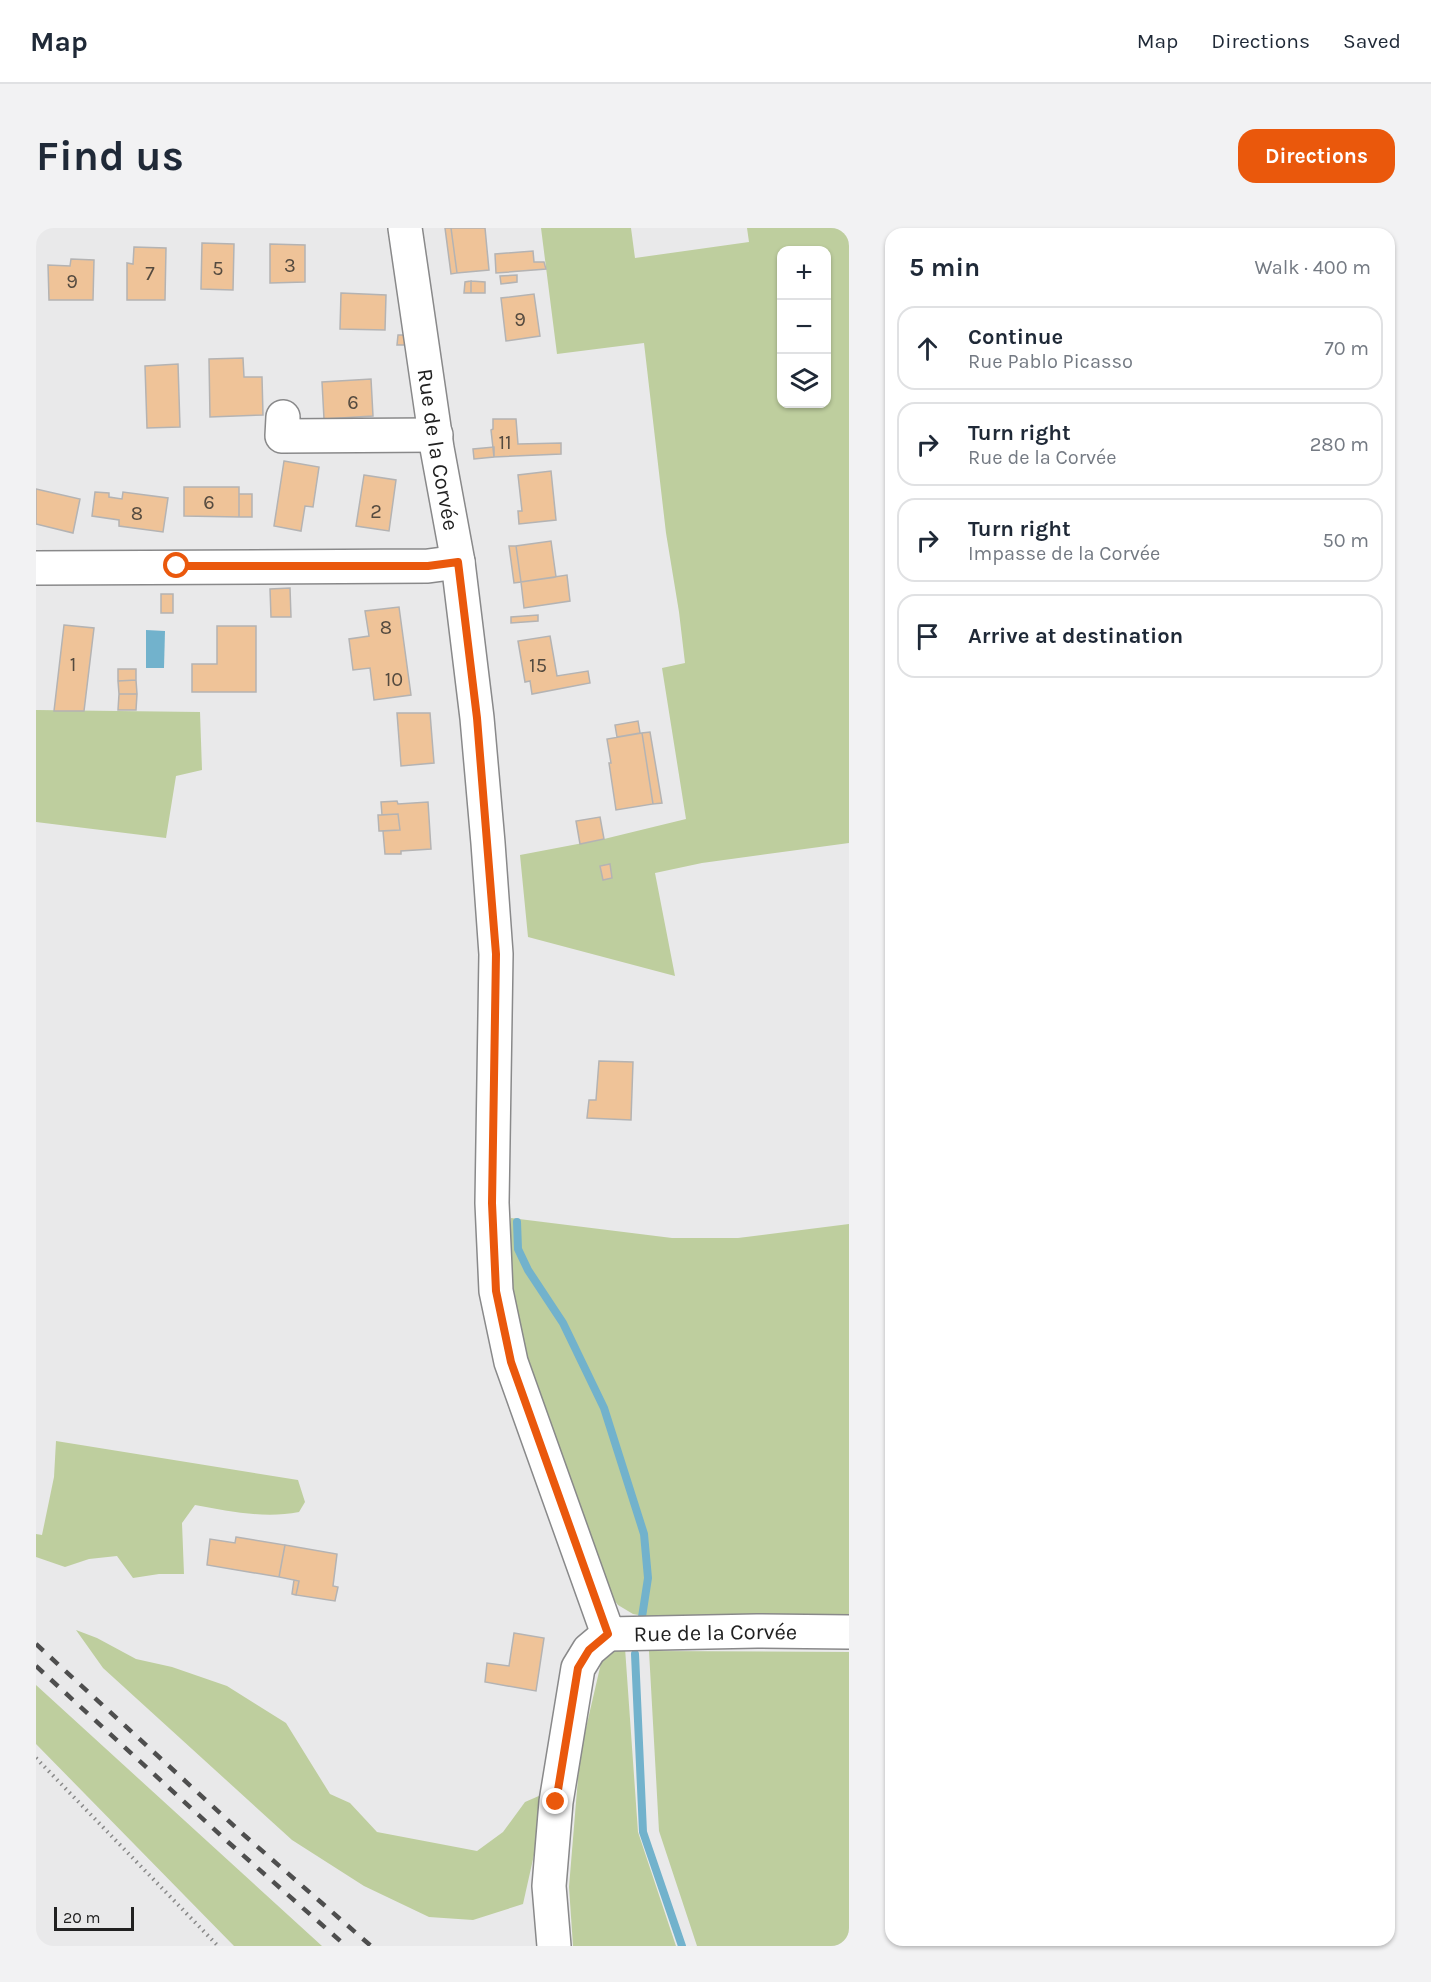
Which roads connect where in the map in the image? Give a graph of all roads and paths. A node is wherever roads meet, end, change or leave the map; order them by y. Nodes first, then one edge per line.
1 (405, 228) edge
2 (283, 417) dead end
3 (436, 435) junction
4 (458, 562) junction
5 (36, 568) edge
6 (849, 1632) edge
7 (608, 1634) junction
8 (36, 1758) edge
9 (218, 1946) edge
10 (554, 1946) edge

1 - 3 street, Rue de la Corvée
2 - 3 street
3 - 4 street, Rue de la Corvée
4 - 5 street
4 - 7 street, Rue de la Corvée
6 - 7 street, Rue de la Corvée
7 - 10 street
8 - 9 path

